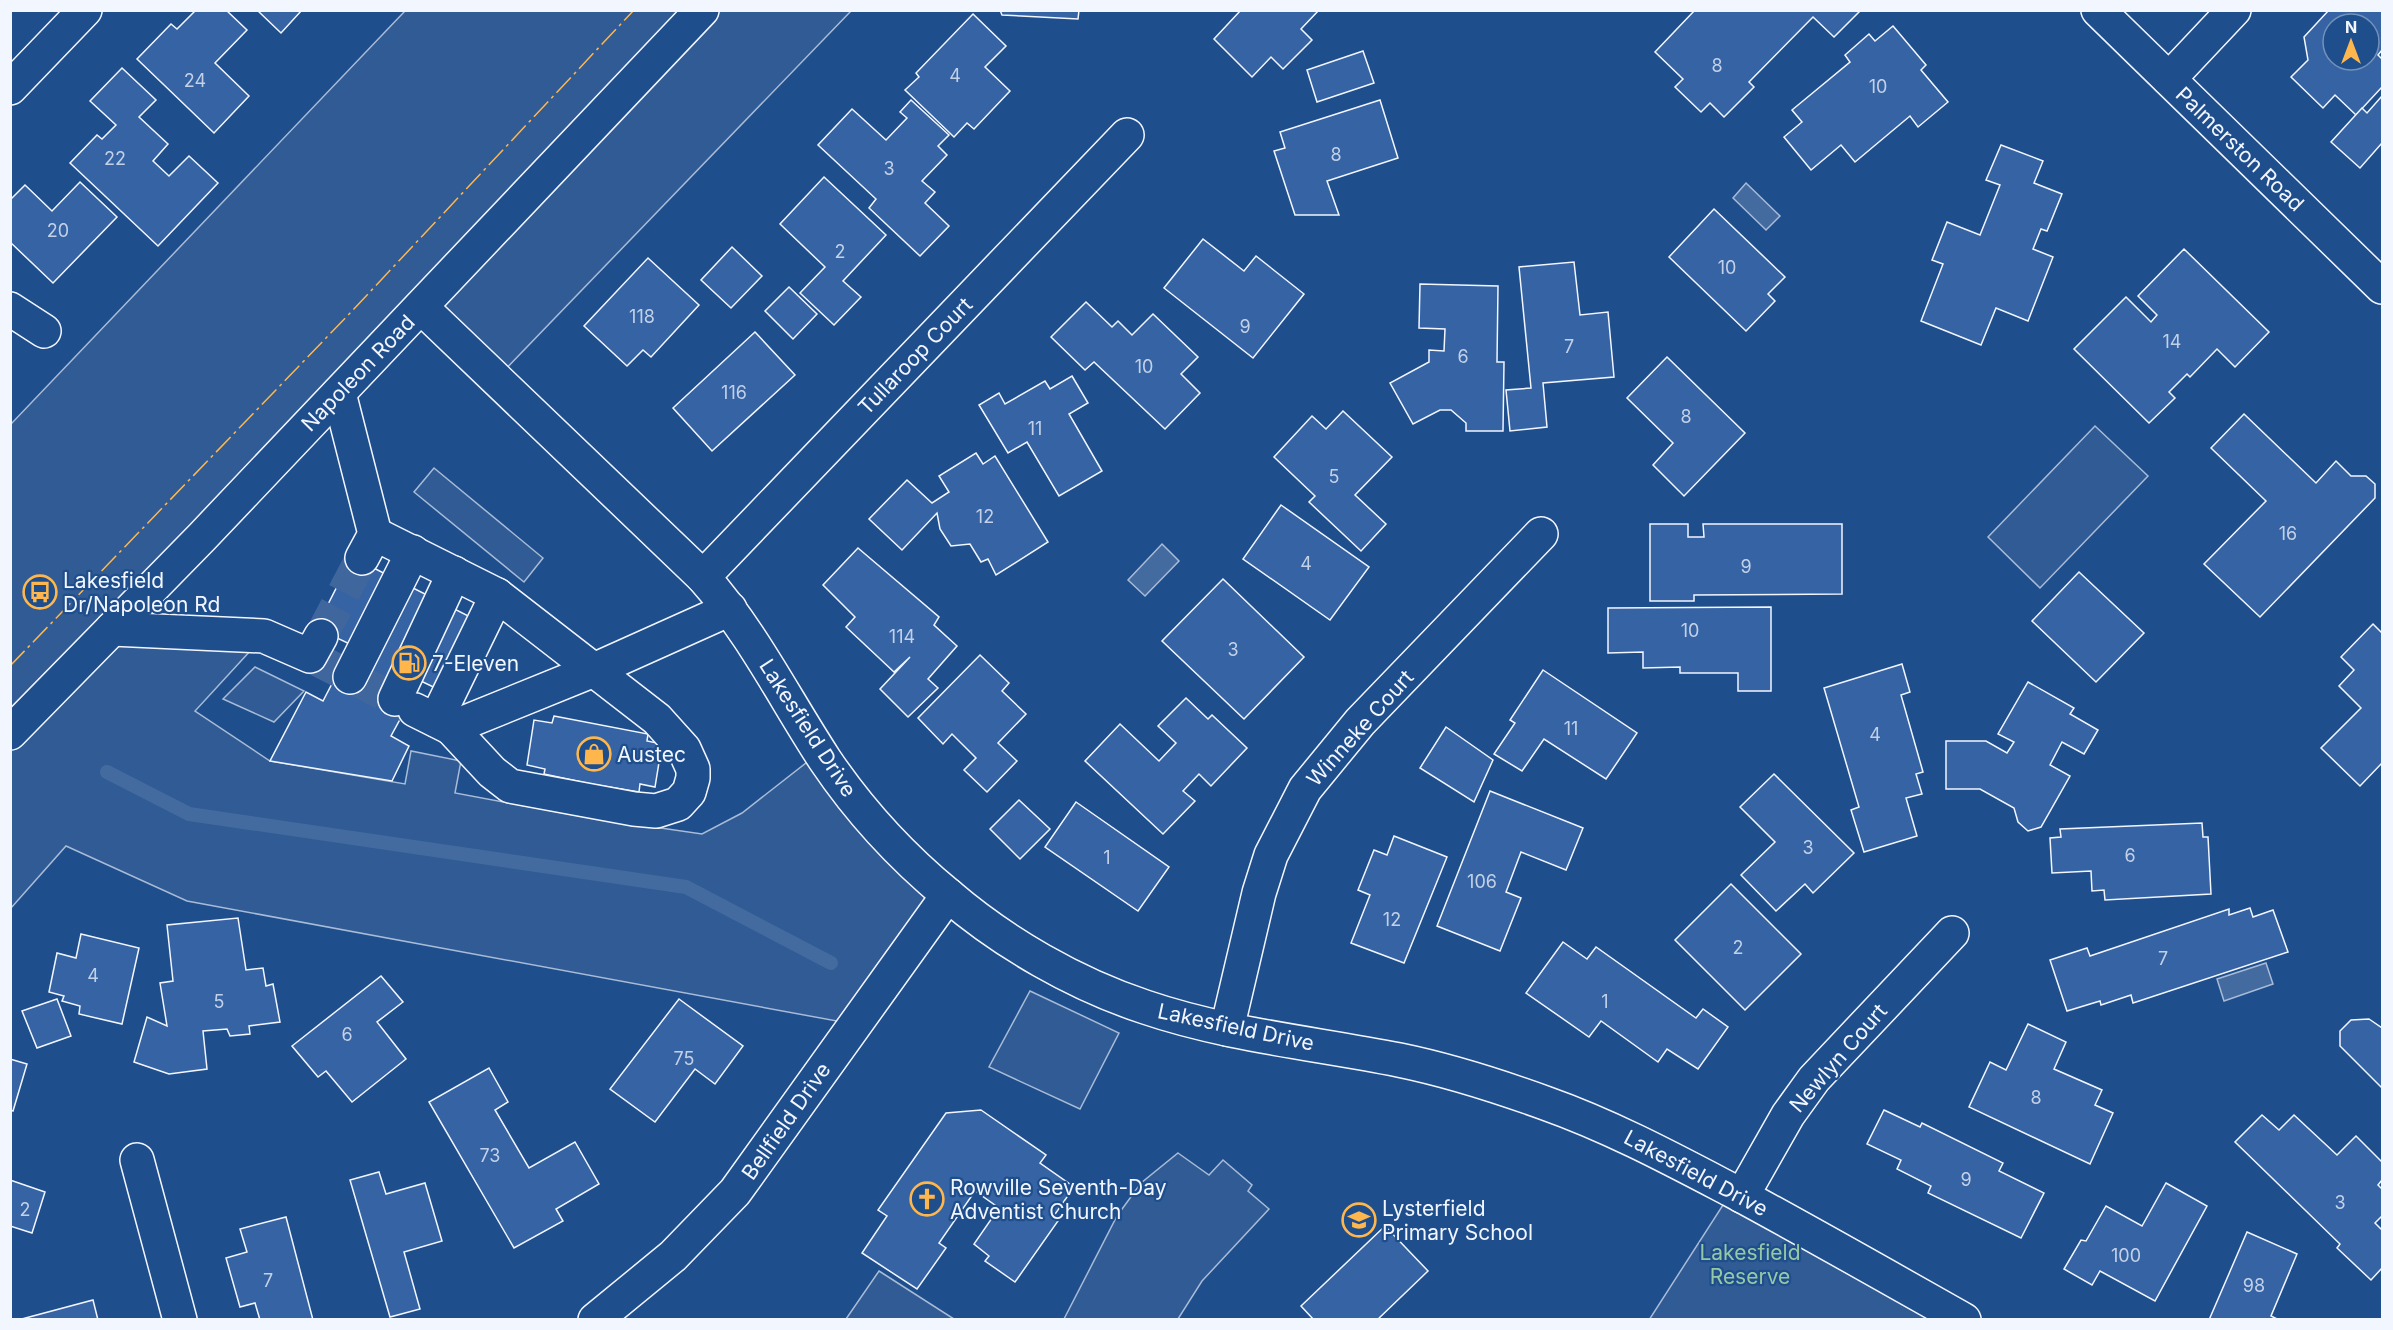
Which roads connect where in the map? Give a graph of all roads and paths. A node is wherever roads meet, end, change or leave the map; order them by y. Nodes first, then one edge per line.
1 (85, 10) edge
2 (702, 10) edge
3 (2098, 10) edge
4 (2234, 10) edge
5 (2169, 79) junction
6 (10, 88) edge
7 (1127, 135) dead end
8 (2382, 287) edge
9 (421, 307) junction
10 (10, 309) edge
11 (44, 331) dead end
12 (339, 393) junction
13 (1541, 534) dead end
14 (413, 552) junction
15 (454, 573) junction
16 (703, 577) junction
17 (497, 595) junction
18 (730, 609) junction
19 (112, 629) junction
20 (321, 636) tunnel mouth
21 (594, 670) junction
22 (350, 677) dead end
23 (424, 714) junction
24 (10, 733) edge
25 (948, 895) junction
26 (1952, 933) dead end
27 (1227, 1029) junction
28 (136, 1160) dead end
29 (1742, 1196) junction
30 (180, 1320) edge
31 (595, 1320) edge
32 (1964, 1320) edge

1 - 6 street
2 - 9 street, Napoleon Road
3 - 5 street, Palmerston Road
4 - 5 street
5 - 8 street, Palmerston Road
7 - 16 street, Tullaroop Court
9 - 12 street, Napoleon Road
9 - 16 street, Lakesfield Drive
10 - 11 street
12 - 14 street
12 - 19 street, Napoleon Road
13 - 27 street, Winneke Court
14 - 15 street
14 - 22 street
15 - 17 street
15 - 23 street
16 - 18 street, Lakesfield Drive
17 - 21 street
17 - 23 street
18 - 21 street
18 - 25 street, Lakesfield Drive
19 - 20 street
19 - 24 street, Napoleon Road
21 - 23 street
21 - 23 street
25 - 27 street, Lakesfield Drive
25 - 31 street, Bellfield Drive
26 - 29 street, Newlyn Court
27 - 29 street, Lakesfield Drive
28 - 30 street
29 - 32 street, Lakesfield Drive

